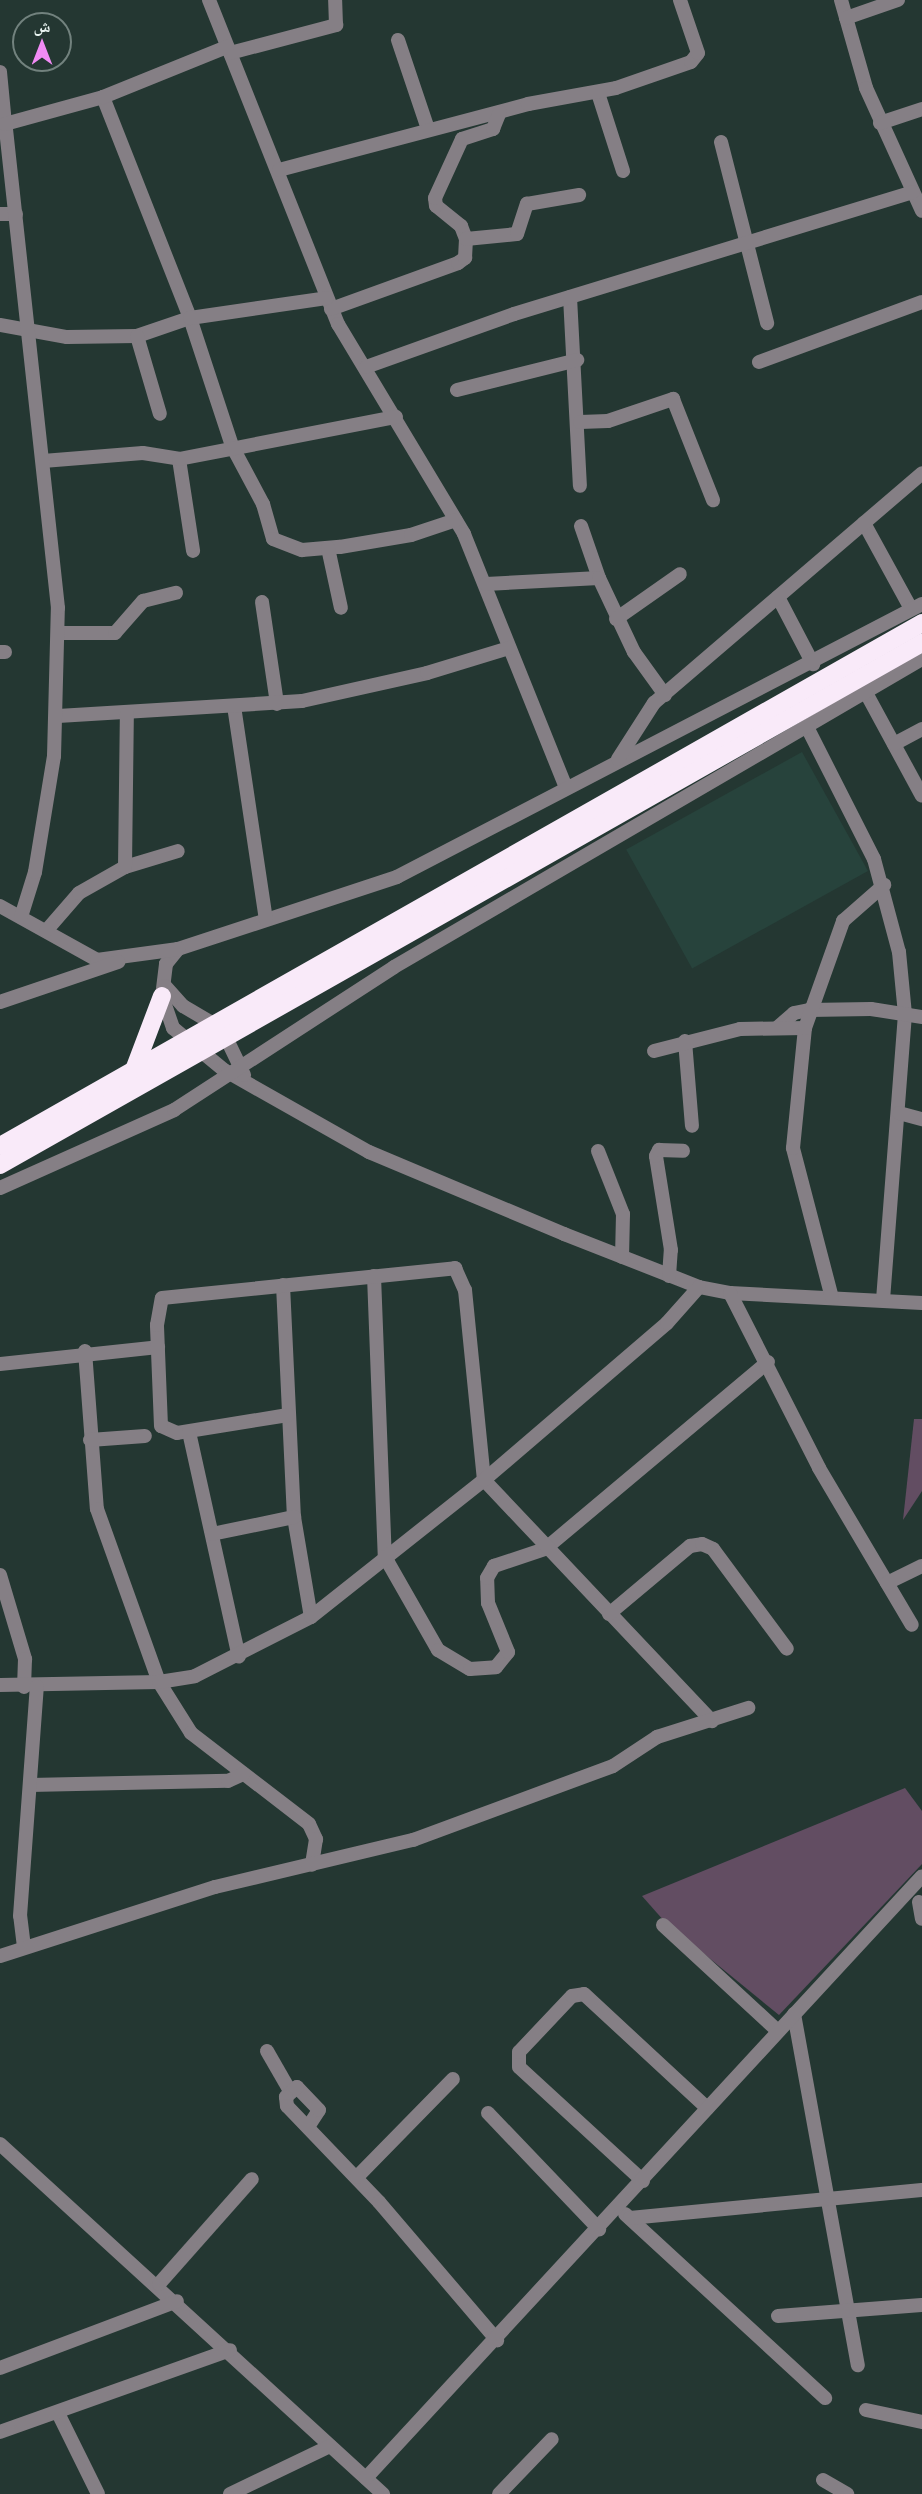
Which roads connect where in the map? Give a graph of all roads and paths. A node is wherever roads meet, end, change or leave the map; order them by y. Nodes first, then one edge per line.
1 (209, 0) edge
2 (335, 0) edge
3 (680, 0) edge
4 (841, 0) edge
5 (898, 0) edge
6 (846, 18) junction
7 (398, 40) dead end
8 (229, 50) junction
9 (0, 72) edge
10 (598, 93) junction
11 (103, 97) junction
12 (922, 109) edge
13 (500, 112) junction
14 (880, 123) junction
15 (3, 124) edge
16 (428, 129) junction
17 (721, 142) dead end
18 (279, 170) junction
19 (624, 171) dead end
20 (913, 192) junction
21 (579, 195) dead end
22 (922, 211) edge
23 (0, 214) edge
24 (16, 214) junction
25 (466, 239) junction
26 (749, 245) junction
27 (570, 297) junction
28 (922, 302) edge
29 (329, 303) junction
30 (190, 318) junction
31 (767, 323) dead end
32 (0, 325) edge
33 (31, 333) junction
34 (137, 336) junction
35 (577, 360) junction
36 (759, 362) dead end
37 (366, 367) junction
38 (457, 390) dead end
39 (160, 414) dead end
40 (396, 417) junction
41 (580, 422) junction
42 (232, 446) junction
43 (179, 459) junction
44 (43, 461) junction
45 (922, 473) edge
46 (580, 486) dead end
47 (713, 500) dead end
48 (456, 520) junction
49 (864, 523) junction
50 (582, 526) dead end
51 (328, 548) junction
52 (193, 551) dead end
53 (680, 574) dead end
54 (598, 578) junction
55 (486, 584) junction
56 (176, 593) dead end
57 (778, 597) junction
58 (262, 602) dead end
59 (341, 608) dead end
60 (918, 612) edge
61 (616, 619) junction
62 (58, 633) junction
63 (509, 648) junction
64 (922, 649) edge
65 (813, 664) junction
66 (865, 691) junction
67 (665, 694) junction
68 (277, 704) junction
69 (234, 706) junction
70 (128, 714) junction
71 (58, 716) junction
72 (807, 727) junction
73 (922, 729) edge
74 (894, 744) junction
75 (618, 759) junction
76 (566, 788) junction
77 (922, 796) edge
78 (178, 851) dead end
79 (125, 867) junction
80 (884, 885) junction
81 (0, 906) edge
82 (21, 917) junction
83 (266, 920) junction
84 (46, 931) junction
85 (178, 949) junction
86 (122, 960) junction
87 (164, 991) junction
88 (0, 1002) edge
89 (809, 1010) junction
90 (905, 1014) junction
91 (922, 1017) edge
92 (214, 1022) junction
93 (778, 1027) junction
94 (805, 1028) junction
95 (230, 1038) junction
96 (185, 1040) junction
97 (685, 1041) junction
98 (654, 1051) dead end
99 (201, 1053) junction
100 (134, 1070) junction
101 (240, 1073) junction
102 (899, 1113) junction
103 (922, 1119) edge
104 (692, 1126) dead end
105 (0, 1146) edge
106 (598, 1151) dead end
107 (683, 1151) dead end
108 (0, 1165) edge
109 (0, 1188) edge
110 (622, 1257) junction
111 (374, 1276) junction
112 (669, 1276) junction
113 (283, 1285) junction
114 (699, 1287) junction
115 (730, 1293) junction
116 (832, 1298) junction
117 (883, 1300) junction
118 (922, 1303) edge
119 (158, 1347) junction
120 (85, 1351) junction
121 (768, 1362) junction
122 (0, 1364) edge
123 (288, 1415) junction
124 (189, 1432) junction
125 (145, 1436) dead end
126 (90, 1440) junction
127 (484, 1480) junction
128 (294, 1517) junction
129 (212, 1534) junction
130 (545, 1549) junction
131 (387, 1562) junction
132 (922, 1566) edge
133 (0, 1575) edge
134 (887, 1583) junction
135 (609, 1614) junction
136 (311, 1617) junction
137 (912, 1625) dead end
138 (787, 1649) dead end
139 (239, 1657) junction
140 (159, 1682) junction
141 (0, 1685) edge
142 (31, 1687) junction
143 (748, 1708) dead end
144 (712, 1721) junction
145 (243, 1773) junction
146 (30, 1785) junction
147 (312, 1865) junction
148 (922, 1876) edge
149 (919, 1902) dead end
150 (922, 1919) edge
151 (663, 1925) dead end
152 (24, 1947) junction
153 (0, 1956) edge
154 (794, 2014) junction
155 (778, 2031) junction
156 (267, 2051) dead end
157 (453, 2079) dead end
158 (290, 2091) junction
159 (708, 2108) junction
160 (488, 2113) dead end
161 (308, 2127) junction
162 (0, 2144) edge
163 (357, 2177) junction
164 (252, 2179) dead end
165 (643, 2181) junction
166 (922, 2190) edge
167 (829, 2202) junction
168 (618, 2208) junction
169 (630, 2218) junction
170 (599, 2229) junction
171 (159, 2284) junction
172 (177, 2301) junction
173 (922, 2305) edge
174 (850, 2311) junction
175 (778, 2316) dead end
176 (497, 2340) junction
177 (230, 2350) junction
178 (858, 2365) dead end
179 (0, 2368) edge
180 (825, 2398) dead end
181 (866, 2410) dead end
182 (58, 2413) junction
183 (922, 2422) edge
184 (0, 2432) edge
185 (552, 2439) dead end
186 (330, 2446) junction
187 (366, 2478) junction
188 (823, 2480) dead end
189 (98, 2494) edge
190 (230, 2494) edge
191 (383, 2494) edge
192 (499, 2494) edge
193 (847, 2494) edge

1 - 8 street
2 - 8 street
3 - 10 street
4 - 6 street
5 - 6 street
6 - 14 street
7 - 16 street
8 - 11 street
8 - 18 street
9 - 15 street
10 - 13 street
10 - 19 street
11 - 15 street
11 - 30 street
12 - 14 street
13 - 16 street
13 - 25 street
14 - 20 street
15 - 24 street
16 - 18 street
17 - 26 street
18 - 29 street
20 - 22 street
20 - 26 street
21 - 25 street
23 - 24 street
24 - 33 street
25 - 29 street
26 - 27 street
26 - 31 street
27 - 35 street
27 - 37 street
28 - 36 street
29 - 30 street
29 - 37 street
30 - 34 street
30 - 42 street
32 - 33 street
33 - 34 street
33 - 44 street
34 - 39 street
35 - 38 street
35 - 41 street
37 - 40 street
40 - 42 street
40 - 48 street
41 - 46 street
41 - 47 street
42 - 43 street
42 - 51 street
43 - 44 street
43 - 52 street
44 - 62 street
45 - 49 street
48 - 51 street
48 - 55 street
49 - 57 street
49 - 60 street
50 - 54 street
51 - 59 street
53 - 61 street
54 - 55 street
54 - 61 street
55 - 63 street
56 - 62 street
57 - 65 street
57 - 67 street
58 - 68 street
60 - 65 street
60 - 92 highway
61 - 67 street
62 - 71 street
63 - 68 street
63 - 76 street
64 - 66 street
64 - 95 highway
65 - 75 street
66 - 72 street
66 - 74 street
67 - 75 street
68 - 69 street
69 - 70 street
69 - 83 street
70 - 71 street
70 - 79 street
71 - 82 street
72 - 80 street
72 - 101 street
73 - 74 street
74 - 77 street
75 - 76 street
76 - 83 street
78 - 79 street
79 - 84 street
80 - 89 street
80 - 90 street
81 - 82 street
82 - 84 street
83 - 85 street
84 - 86 street
85 - 86 street
85 - 87 street
86 - 88 street
87 - 92 street
87 - 96 street
87 - 100 highway
89 - 90 street
89 - 93 street
89 - 94 street
90 - 91 street
90 - 102 street
92 - 95 street
92 - 96 highway
93 - 94 street
93 - 97 street
94 - 116 street
95 - 99 highway
95 - 101 street
96 - 99 street
96 - 100 highway
97 - 98 street
97 - 104 street
99 - 101 street
99 - 108 highway
100 - 105 highway
101 - 109 street
101 - 110 street
102 - 103 street
102 - 117 street
106 - 110 street
107 - 112 street
110 - 112 street
111 - 113 street
111 - 127 street
111 - 131 street
112 - 114 street
113 - 119 street
113 - 123 street
114 - 115 street
114 - 127 street
115 - 116 street
115 - 121 street
116 - 117 street
117 - 118 street
119 - 120 street
119 - 124 street
120 - 122 street
120 - 126 street
121 - 130 street
121 - 134 street
123 - 124 street
123 - 128 street
124 - 129 street
125 - 126 street
126 - 140 street
127 - 130 street
127 - 131 street
128 - 129 street
128 - 136 street
129 - 139 street
130 - 131 street
130 - 135 street
131 - 136 street
132 - 134 street
133 - 142 street
134 - 137 street
135 - 138 street
135 - 144 street
136 - 139 street
139 - 140 street
140 - 142 street
140 - 145 street
141 - 142 street
142 - 146 street
143 - 144 street
144 - 147 street
145 - 146 street
145 - 147 street
146 - 152 street
147 - 152 street
148 - 154 street
149 - 150 street
151 - 155 street
152 - 153 street
154 - 155 street
154 - 167 street
155 - 159 street
156 - 158 street
157 - 163 street
158 - 161 street
158 - 161 street
159 - 165 street
159 - 165 street
160 - 170 street
161 - 163 street
162 - 171 street
163 - 176 street
164 - 171 street
165 - 168 street
166 - 167 street
167 - 169 street
167 - 174 street
168 - 169 street
168 - 170 street
169 - 180 street
170 - 176 street
171 - 172 street
172 - 177 street
172 - 179 street
173 - 174 street
174 - 175 street
174 - 178 street
176 - 187 street
177 - 182 street
177 - 186 street
181 - 183 street
182 - 184 street
182 - 189 street
185 - 192 street
186 - 187 street
186 - 190 street
187 - 191 street
188 - 193 street

